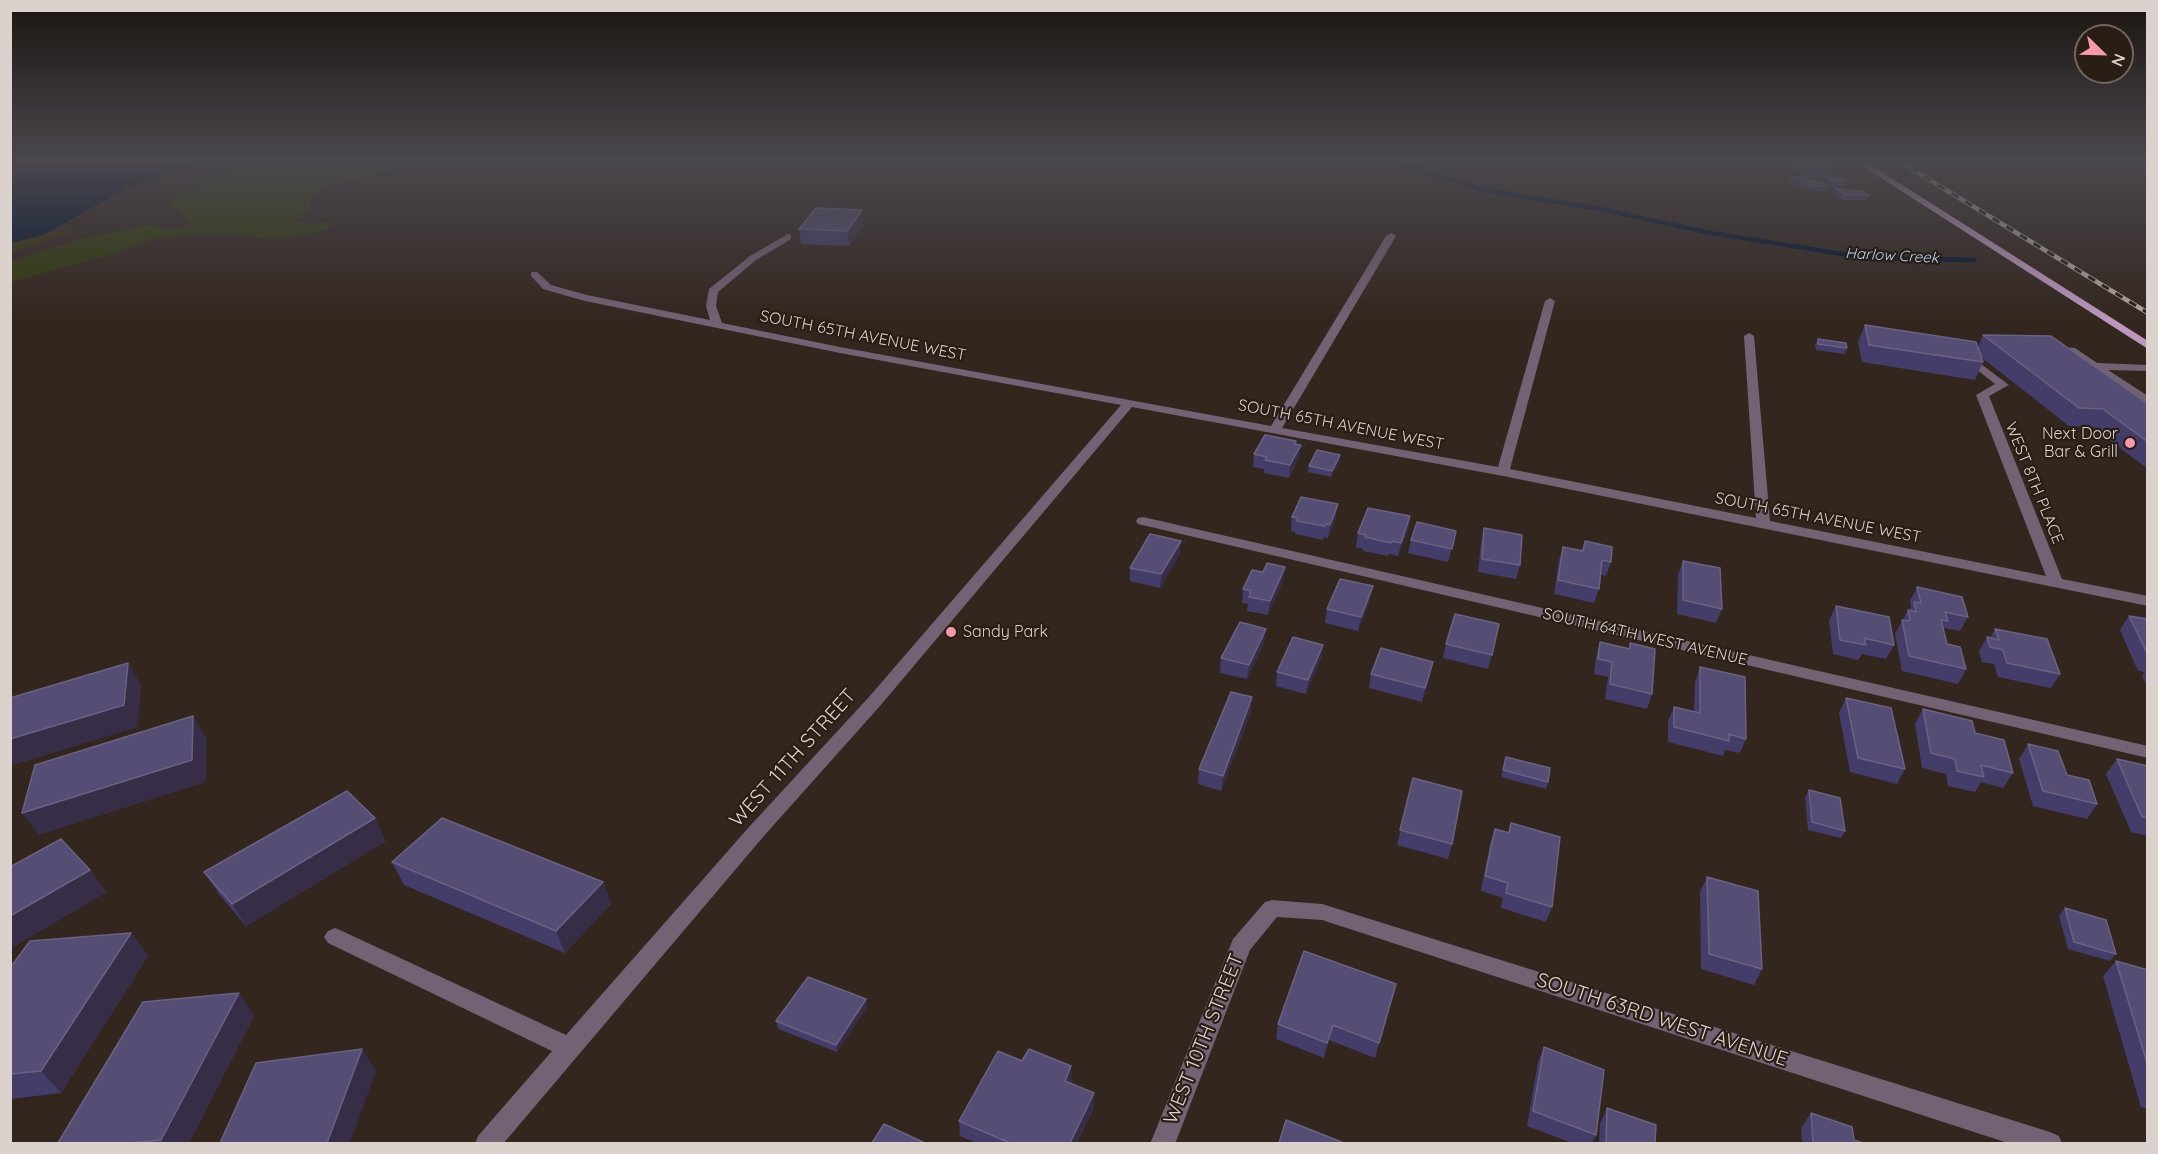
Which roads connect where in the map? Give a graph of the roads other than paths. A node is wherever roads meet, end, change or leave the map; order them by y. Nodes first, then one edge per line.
1 (1941, 214) edge
2 (1391, 236) dead end
3 (788, 237) dead end
4 (534, 274) dead end
5 (1550, 301) dead end
6 (717, 325) junction
7 (1749, 336) dead end
8 (2148, 346) edge
9 (1978, 347) edge
10 (2048, 349) edge
11 (2094, 366) junction
12 (2148, 368) edge
13 (1130, 402) junction
14 (2148, 402) edge
15 (1275, 429) junction
16 (1503, 472) junction
17 (1143, 522) dead end
18 (1763, 524) junction
19 (2056, 582) junction
20 (2148, 601) edge
21 (2148, 752) edge
22 (1272, 908) joint
23 (335, 937) dead end
24 (570, 1048) junction
25 (2006, 1136) edge
26 (487, 1143) edge
27 (1162, 1143) edge
28 (2050, 1143) edge

1 - 8 main road
2 - 15 street
3 - 6 street
4 - 6 street, SOUTH 65TH AVENUE WEST
5 - 16 street
6 - 13 street, SOUTH 65TH AVENUE WEST
7 - 18 street
9 - 19 street, WEST 8TH PLACE
10 - 11 street
11 - 12 street
11 - 14 street
13 - 15 street, SOUTH 65TH AVENUE WEST
13 - 24 street, WEST 11TH STREET
15 - 16 street, SOUTH 65TH AVENUE WEST
16 - 18 street, SOUTH 65TH AVENUE WEST
17 - 21 street, SOUTH 64TH WEST AVENUE
18 - 19 street, SOUTH 65TH AVENUE WEST
19 - 20 street, SOUTH 65TH AVENUE WEST
22 - 25 street, SOUTH 63RD WEST AVENUE
22 - 27 street, WEST 10TH STREET
23 - 24 street
24 - 26 street, WEST 11TH STREET
25 - 28 street, SOUTH 63RD WEST AVENUE

